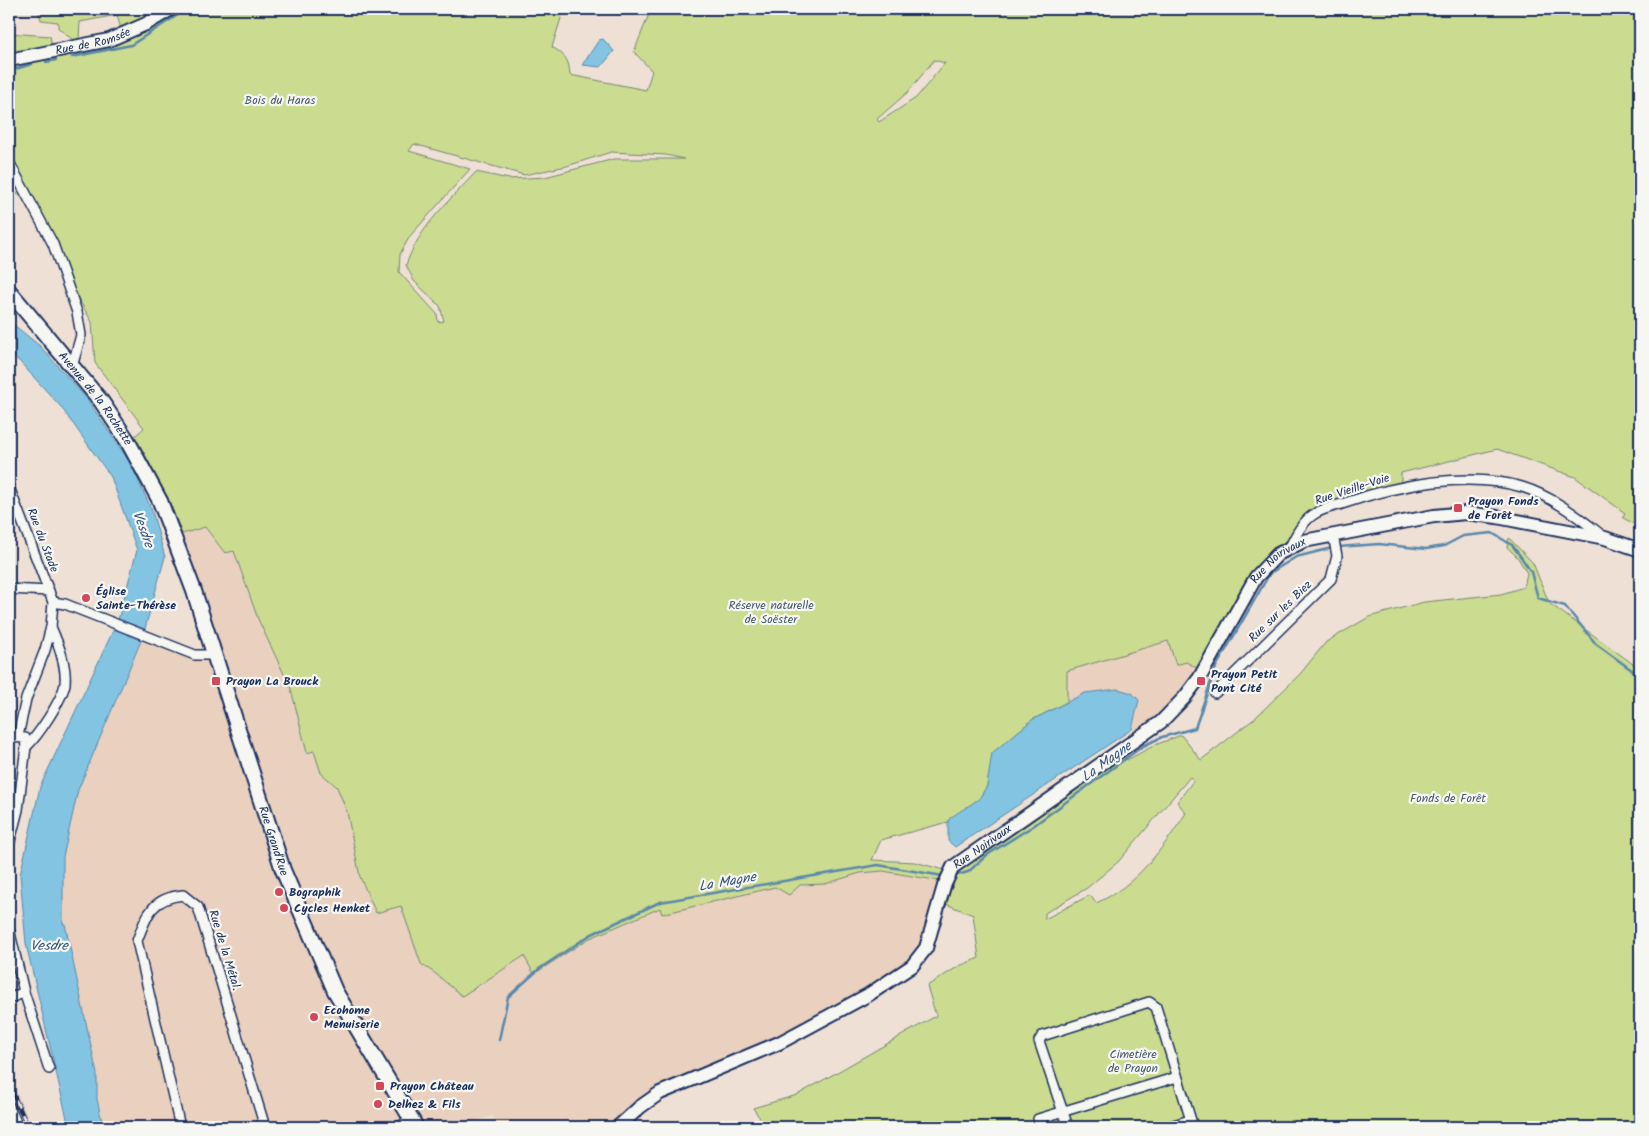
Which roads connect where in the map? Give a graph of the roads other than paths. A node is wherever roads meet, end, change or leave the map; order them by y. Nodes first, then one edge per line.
1 (171, 9) edge
2 (9, 60) edge
3 (9, 162) edge
4 (9, 291) edge
5 (72, 367) junction
6 (9, 487) edge
7 (1605, 538) junction
8 (1334, 539) junction
9 (1289, 549) junction
10 (1640, 550) edge
11 (9, 588) edge
12 (50, 591) junction
13 (194, 591) joint
14 (53, 602) junction
15 (51, 627) junction
16 (214, 655) junction
17 (1215, 693) dead end
18 (13, 737) edge
19 (26, 747) junction
20 (9, 845) edge
21 (9, 929) edge
22 (24, 992) junction
23 (9, 999) edge
24 (49, 1069) dead end
25 (1177, 1077) junction
26 (9, 1106) edge
27 (1062, 1111) junction
28 (1038, 1119) dead end
29 (414, 1123) edge
30 (1192, 1124) edge
31 (18, 1127) edge
32 (180, 1127) edge
33 (265, 1127) edge
34 (398, 1127) edge
35 (618, 1127) edge
36 (1068, 1127) edge
37 (1168, 1127) edge

1 - 2 main road, Rue de Romsée
3 - 5 street
4 - 5 main road, Avenue de la Rochette
5 - 13 main road, Avenue de la Rochette
6 - 12 street, Rue du Stade
7 - 8 main road, Rue Noirivaux
7 - 9 street, Rue Vieille-Voie
7 - 10 main road, Rue Noirivaux
8 - 9 main road, Rue Noirivaux
8 - 17 street, Rue sur les Biez
9 - 35 main road, Rue Noirivaux
11 - 12 street
12 - 14 street, Rue du Stade
13 - 16 main road, Rue Grand'Rue
14 - 15 street, Rue du Stade
14 - 16 street
15 - 18 street
15 - 19 street
16 - 29 main road, Rue Grand'Rue
18 - 19 street
19 - 20 street
21 - 22 street
22 - 23 street
22 - 24 street
25 - 27 street
25 - 27 street
25 - 30 street
26 - 31 street
27 - 28 street
27 - 36 street
29 - 34 street
30 - 37 street
32 - 33 street, Rue de la Métal.

